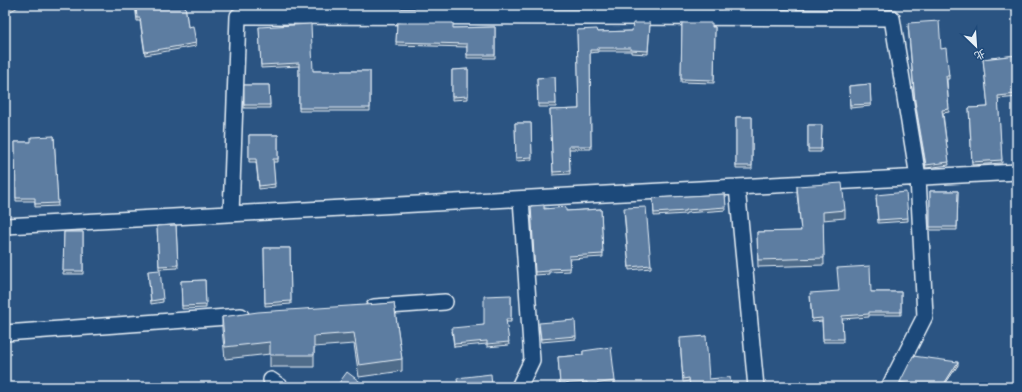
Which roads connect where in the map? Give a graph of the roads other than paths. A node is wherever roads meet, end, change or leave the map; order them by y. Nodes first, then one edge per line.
1 (1017, 172) edge
2 (918, 177) junction
3 (737, 187) junction
4 (521, 199) junction
5 (230, 214) junction
6 (5, 226) edge
7 (445, 302) dead end
8 (359, 308) edge
9 (257, 315) edge
10 (5, 333) edge
11 (520, 387) edge
12 (756, 387) edge
13 (889, 387) edge

1 - 2 street
2 - 3 street
2 - 5 street
2 - 13 street
3 - 4 street
3 - 12 street
4 - 5 street
4 - 11 street
5 - 6 street
7 - 8 street
9 - 10 street

